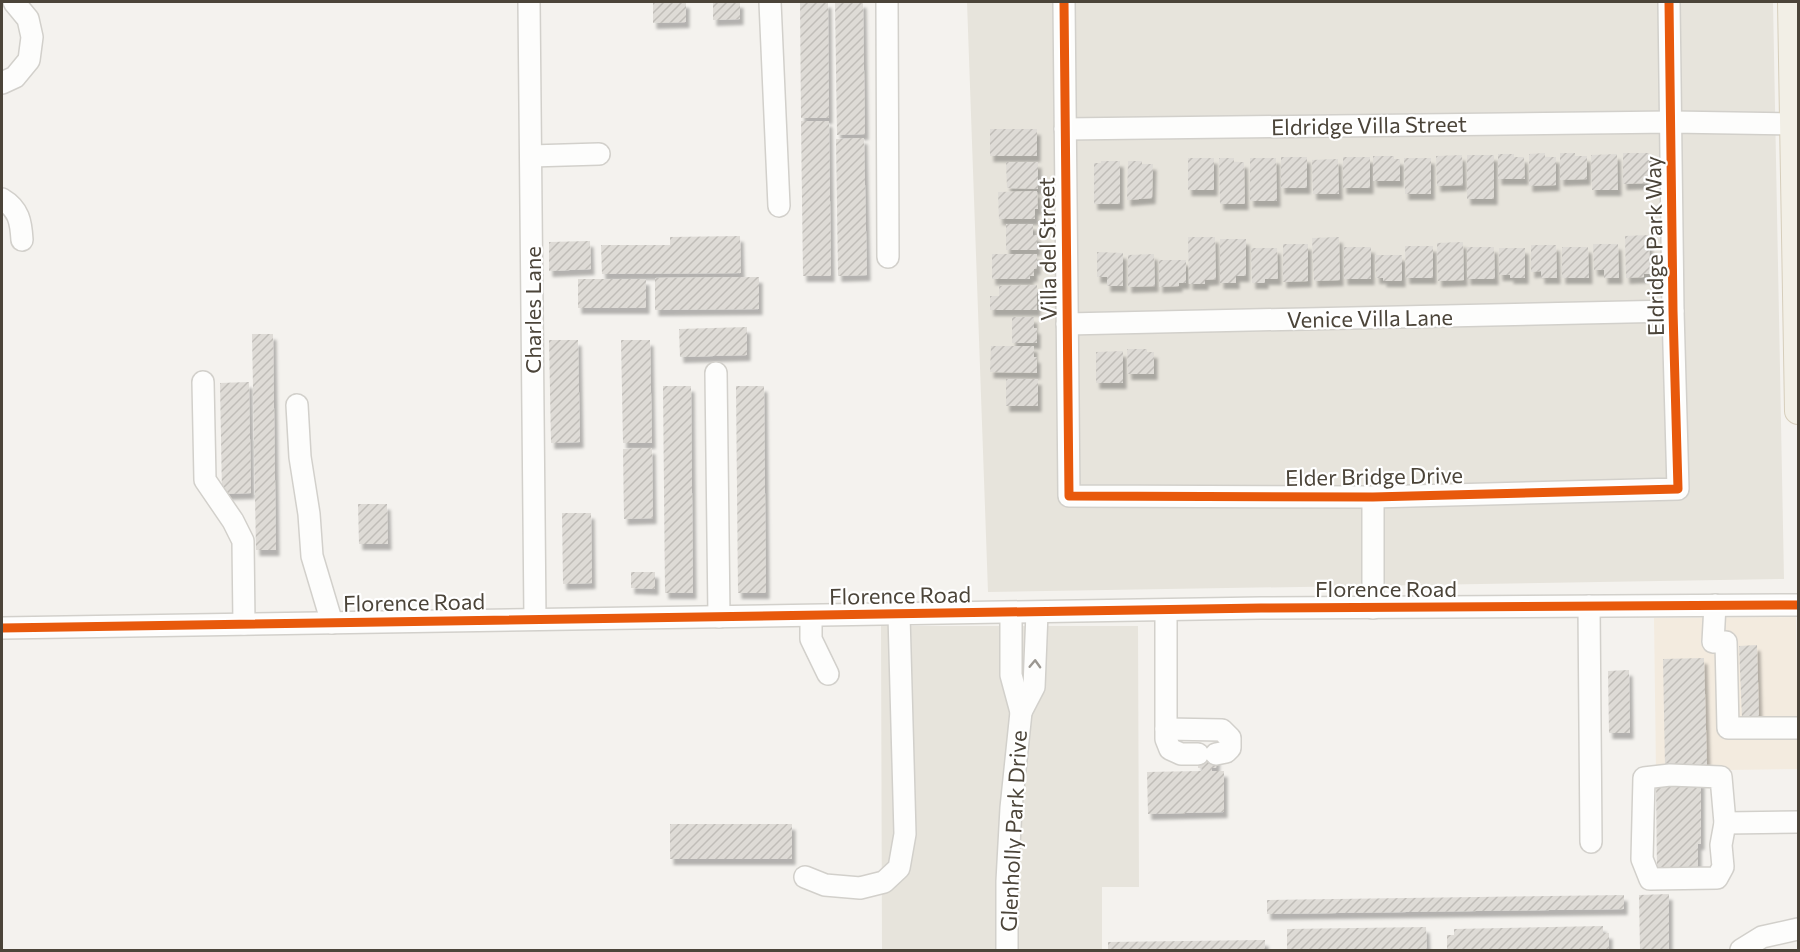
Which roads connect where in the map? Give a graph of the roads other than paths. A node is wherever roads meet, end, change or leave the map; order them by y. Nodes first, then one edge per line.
1 (14, 2) edge
2 (529, 2) edge
3 (770, 2) edge
4 (887, 2) edge
5 (1064, 2) edge
6 (1669, 2) edge
7 (1791, 2) edge
8 (2, 83) edge
9 (1672, 122) junction
10 (1796, 124) edge
11 (1065, 129) junction
12 (599, 154) dead end
13 (531, 156) junction
14 (2, 199) edge
15 (779, 207) dead end
16 (22, 240) dead end
17 (888, 257) dead end
18 (1673, 311) junction
19 (1067, 324) junction
20 (716, 372) dead end
21 (203, 382) dead end
22 (297, 405) dead end
23 (1798, 411) edge
24 (1678, 489) joint
25 (1069, 496) joint
26 (1374, 497) junction
27 (1714, 605) junction
28 (1798, 605) edge
29 (1589, 606) junction
30 (1374, 609) junction
31 (1166, 610) junction
32 (1037, 612) junction
33 (1011, 613) junction
34 (899, 615) junction
35 (812, 616) junction
36 (719, 617) junction
37 (535, 619) junction
38 (332, 623) junction
39 (244, 624) junction
40 (2, 628) edge
41 (828, 674) dead end
42 (1021, 712) junction
43 (1798, 728) edge
44 (1166, 729) junction
45 (1798, 822) edge
46 (1725, 823) junction
47 (1591, 842) dead end
48 (805, 877) dead end
49 (1798, 930) edge
50 (1007, 951) edge
51 (1741, 951) edge

1 - 8 street
2 - 13 street, Charles Lane
3 - 15 street
4 - 17 street
5 - 11 street, Villa del Street
6 - 9 street, Eldridge Park Way
7 - 10 main road
9 - 10 street, Eldridge Villa Street
9 - 11 street, Eldridge Villa Street
9 - 18 street, Eldridge Park Way
10 - 23 main road
11 - 19 street, Villa del Street
12 - 13 street
13 - 37 street, Charles Lane
14 - 16 street
18 - 19 street, Venice Villa Lane
18 - 24 street, Eldridge Park Way
19 - 25 street, Villa del Street
20 - 36 street
21 - 39 street
22 - 38 street
24 - 26 street, Elder Bridge Drive
25 - 26 street, Elder Bridge Drive
26 - 30 street
27 - 28 street, Florence Road
27 - 29 street, Florence Road
27 - 43 street
29 - 30 street, Florence Road
29 - 47 street
30 - 31 street, Florence Road
31 - 32 street, Florence Road
31 - 44 street
32 - 33 street, Florence Road
42 -> 32 street, Glenholly Park Drive
33 - 34 street, Florence Road
33 - 42 street, Glenholly Park Drive
34 - 35 street, Florence Road
34 - 48 street
35 - 36 street, Florence Road
35 - 41 street
36 - 37 street, Florence Road
37 - 38 street, Florence Road
38 - 39 street, Florence Road
39 - 40 street, Florence Road
42 - 50 street, Glenholly Park Drive
44 - 44 street
45 - 46 street
46 - 46 street
49 - 51 street

